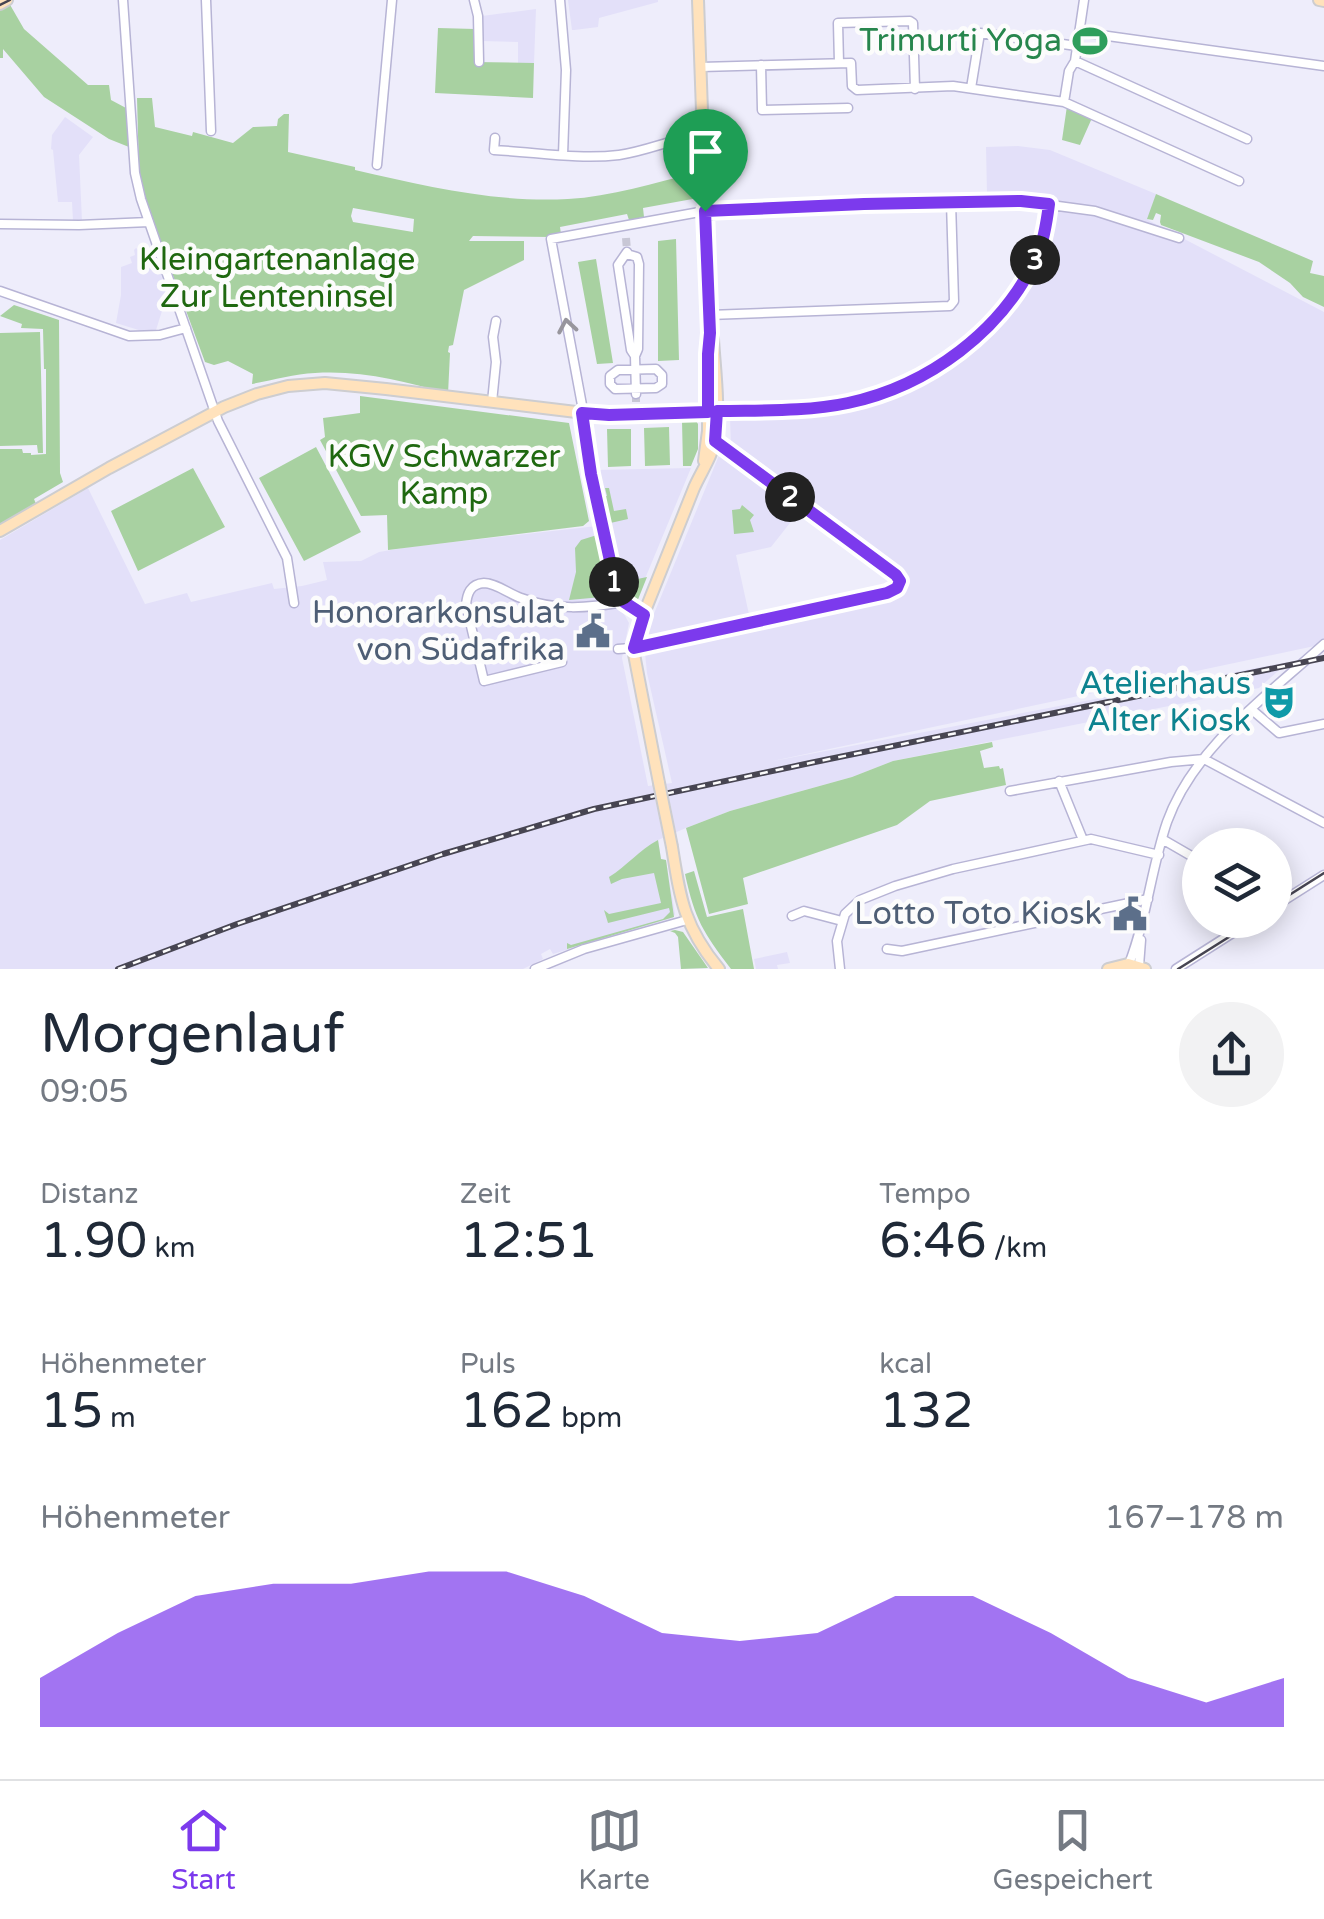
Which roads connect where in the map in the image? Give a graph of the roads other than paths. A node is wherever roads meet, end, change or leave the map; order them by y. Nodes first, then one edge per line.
1 (7, 0) edge
2 (124, 0) edge
3 (206, 0) edge
4 (392, 0) edge
5 (474, 0) edge
6 (560, 0) edge
7 (698, 0) edge
8 (1084, 0) edge
9 (0, 4) edge
10 (1080, 32) junction
11 (1077, 46) junction
12 (1076, 61) junction
13 (479, 62) dead end
14 (839, 63) junction
15 (760, 65) junction
16 (1324, 66) edge
17 (701, 67) junction
18 (971, 88) junction
19 (916, 89) junction
20 (819, 93) dead end
21 (1064, 102) junction
22 (819, 108) junction
23 (848, 108) dead end
24 (211, 131) dead end
25 (702, 135) junction
26 (495, 138) dead end
27 (1247, 138) dead end
28 (563, 155) junction
29 (377, 164) dead end
30 (1239, 181) dead end
31 (950, 202) junction
32 (1049, 204) junction
33 (705, 211) junction
34 (149, 222) junction
35 (0, 224) edge
36 (626, 226) junction
37 (626, 238) tunnel mouth
38 (1179, 238) dead end
39 (0, 291) edge
40 (709, 315) junction
41 (496, 321) dead end
42 (186, 328) junction
43 (635, 356) junction
44 (635, 370) junction
45 (636, 391) junction
46 (492, 402) junction
47 (713, 411) junction
48 (215, 412) junction
49 (582, 413) junction
50 (715, 441) junction
51 (704, 464) junction
52 (0, 532) edge
53 (296, 596) dead end
54 (624, 602) junction
55 (644, 615) junction
56 (1324, 644) edge
57 (634, 648) junction
58 (618, 649) dead end
59 (562, 662) dead end
60 (1251, 709) junction
61 (1324, 724) edge
62 (1204, 759) junction
63 (1059, 782) junction
64 (1010, 791) dead end
65 (1324, 824) edge
66 (1083, 840) junction
67 (1162, 840) junction
68 (1182, 850) edge
69 (1158, 854) junction
70 (1324, 875) edge
71 (1292, 895) edge
72 (1148, 899) junction
73 (792, 916) dead end
74 (686, 920) junction
75 (842, 921) junction
76 (1225, 938) edge
77 (887, 950) dead end
78 (1138, 966) edge
79 (535, 969) edge
80 (719, 969) edge
81 (840, 969) edge
82 (1108, 969) edge
83 (1176, 969) edge

1 - 9 main road
2 - 34 street
3 - 24 street
4 - 29 street
5 - 13 street
6 - 28 street
7 - 17 main road
8 - 10 street
10 - 11 street
10 - 16 street
11 - 12 street
11 - 18 street
12 - 21 street
12 - 27 street
14 - 15 street
14 - 19 street
14 - 19 street
15 - 17 street
15 - 22 street
17 - 25 main road
18 - 19 street
18 - 21 street
20 - 22 street
21 - 30 street
22 - 23 street
25 - 28 street
25 - 33 main road
26 - 28 street
31 - 32 street
31 - 33 street
31 - 40 street
32 - 38 street
32 - 47 street
33 - 36 street
33 - 40 main road
34 - 35 street
34 - 42 street
36 - 37 street
49 -> 36 street
39 - 42 street
40 - 47 main road
41 - 46 street
42 - 48 street
43 - 43 street
43 - 44 street
44 - 45 street
44 - 45 street
44 - 45 street
46 - 48 main road
46 - 49 main road
47 - 49 main road
47 - 50 main road
47 - 51 main road
48 - 52 main road
48 - 53 street
49 - 54 street
50 - 51 main road
50 - 57 street
51 - 55 main road
54 - 55 street
54 - 59 street
55 - 57 main road
56 - 60 street
57 - 58 street
57 - 74 main road, bridge
60 - 61 street
60 - 62 street
62 - 63 street
62 - 65 street
62 - 67 street
63 - 64 street
63 - 66 street
66 - 69 street
66 - 75 street
67 - 68 street
67 - 69 street
69 - 72 street
70 - 71 street
72 - 77 street
72 - 78 street
73 - 75 street
74 - 79 street
74 - 80 main road
75 - 81 street
76 - 83 street
78 - 82 main road

